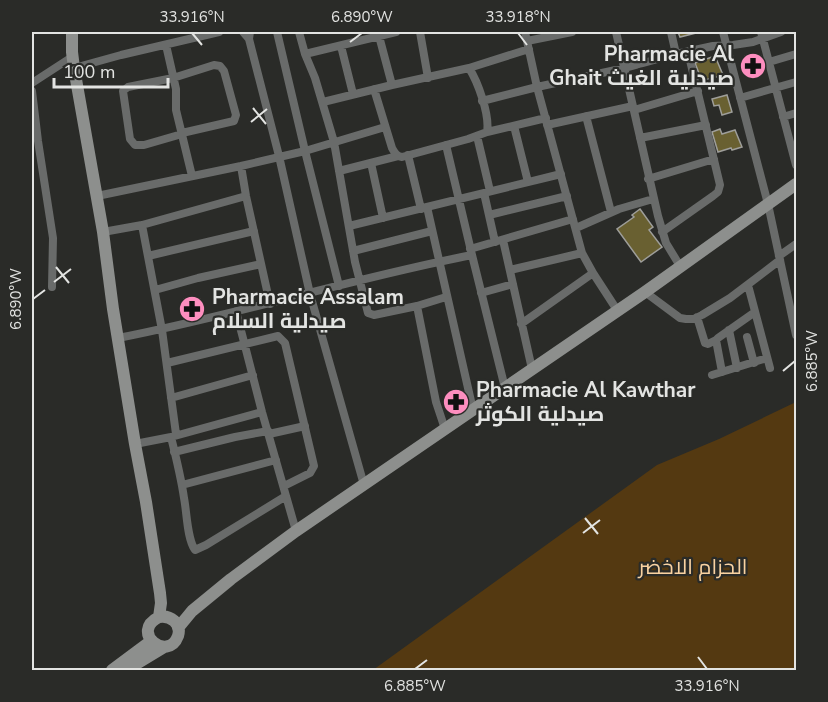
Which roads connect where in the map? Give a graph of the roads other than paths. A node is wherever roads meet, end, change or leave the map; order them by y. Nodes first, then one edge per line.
1 (72, 32) edge
2 (219, 32) edge
3 (277, 32) edge
4 (298, 32) edge
5 (420, 32) edge
6 (525, 32) edge
7 (570, 32) edge
8 (616, 32) edge
9 (671, 32) edge
10 (723, 32) edge
11 (781, 32) edge
12 (387, 33) edge
13 (247, 34) edge
14 (188, 35) edge
15 (762, 35) edge
16 (166, 45) junction
17 (528, 45) junction
18 (726, 45) junction
19 (341, 46) junction
20 (688, 51) junction
21 (305, 54) junction
22 (676, 54) junction
23 (796, 54) edge
24 (769, 62) junction
25 (73, 63) junction
26 (469, 68) junction
27 (625, 68) junction
28 (174, 78) junction
29 (428, 78) junction
30 (796, 82) edge
31 (32, 83) edge
32 (392, 85) junction
33 (537, 87) junction
34 (776, 88) junction
35 (374, 89) junction
36 (32, 91) edge
37 (698, 91) junction
38 (353, 94) junction
39 (740, 98) junction
40 (482, 101) junction
41 (323, 102) junction
42 (633, 108) junction
43 (796, 113) edge
44 (586, 117) junction
45 (783, 117) junction
46 (547, 122) junction
47 (706, 125) junction
48 (514, 126) junction
49 (385, 127) junction
50 (488, 132) junction
51 (182, 133) junction
52 (477, 136) junction
53 (640, 138) junction
54 (334, 142) junction
55 (447, 146) junction
56 (305, 151) junction
57 (408, 155) junction
58 (279, 156) junction
59 (398, 156) junction
60 (714, 159) junction
61 (371, 163) junction
62 (796, 165) edge
63 (241, 166) junction
64 (339, 171) junction
65 (561, 174) junction
66 (192, 176) junction
67 (648, 178) junction
68 (528, 183) junction
69 (796, 184) edge
70 (487, 192) junction
71 (97, 196) junction
72 (246, 196) junction
73 (567, 196) junction
74 (459, 199) junction
75 (653, 199) junction
76 (768, 204) junction
77 (424, 208) junction
78 (611, 212) junction
79 (489, 215) junction
80 (383, 218) junction
81 (575, 223) junction
82 (142, 225) junction
83 (349, 226) junction
84 (254, 231) junction
85 (432, 231) junction
86 (103, 232) junction
87 (662, 232) junction
88 (499, 241) junction
89 (796, 244) edge
90 (353, 251) junction
91 (471, 252) junction
92 (582, 252) junction
93 (148, 256) junction
94 (780, 258) junction
95 (438, 262) junction
96 (261, 264) junction
97 (680, 267) junction
98 (510, 270) junction
99 (593, 273) junction
100 (360, 280) junction
101 (513, 284) junction
102 (748, 285) junction
103 (339, 286) junction
104 (52, 287) dead end
105 (155, 290) junction
106 (645, 292) junction
107 (481, 293) junction
108 (310, 294) junction
109 (447, 297) junction
110 (270, 304) junction
111 (417, 306) junction
112 (794, 309) edge
113 (617, 310) junction
114 (236, 311) junction
115 (755, 312) junction
116 (697, 317) junction
117 (521, 324) junction
118 (162, 330) junction
119 (729, 330) junction
120 (796, 335) edge
121 (747, 337) dead end
122 (118, 338) junction
123 (716, 340) junction
124 (244, 345) junction
125 (767, 358) junction
126 (167, 363) junction
127 (754, 363) junction
128 (737, 368) junction
129 (770, 368) dead end
130 (532, 369) junction
131 (722, 372) junction
132 (253, 375) junction
133 (712, 375) dead end
134 (505, 388) junction
135 (171, 398) junction
136 (472, 410) junction
137 (262, 412) junction
138 (305, 426) junction
139 (445, 429) junction
140 (269, 432) junction
141 (173, 436) junction
142 (135, 444) junction
143 (174, 452) junction
144 (276, 460) junction
145 (182, 485) junction
146 (364, 485) junction
147 (284, 486) junction
148 (286, 496) junction
149 (296, 531) junction
150 (170, 621) junction
151 (151, 641) junction
152 (164, 646) junction
153 (112, 670) edge
154 (126, 670) edge

1 - 25 street
2 - 14 street
3 - 56 street
4 - 21 street
5 - 29 street
6 - 17 street
7 - 17 street
8 - 27 street
9 - 22 street
10 - 18 street
11 - 15 street
12 - 19 street
12 - 32 street
13 - 58 street
14 - 16 street
15 - 18 street
15 - 24 street
16 - 25 street
16 - 28 street
17 - 26 street
17 - 33 street
18 - 20 street
18 - 39 street
19 - 21 street
19 - 38 street
20 - 22 street
20 - 37 street
21 - 41 street
22 - 27 street
23 - 24 street
24 - 34 street
25 - 31 street
25 - 71 street
26 - 29 street
26 - 40 street
27 - 33 street
27 - 42 street
28 - 51 street
28 - 51 street
28 - 51 street
29 - 32 street
30 - 34 street
32 - 35 street
33 - 40 street
33 - 46 street
34 - 39 street
34 - 45 street
35 - 38 street
35 - 49 street
36 - 104 street
37 - 42 street
37 - 47 street
38 - 41 street
39 - 76 street
40 - 50 street
41 - 54 street
42 - 44 street
42 - 53 street
43 - 45 street
44 - 46 street
44 - 78 street
45 - 62 street
46 - 48 street
46 - 65 street
47 - 53 street
47 - 60 street
48 - 50 street
48 - 68 street
49 - 54 street
49 - 59 street
50 - 52 street
51 - 66 street
52 - 55 street
52 - 70 street
53 - 67 street
54 - 56 street
54 - 64 street
55 - 57 street
55 - 74 street
56 - 58 street
56 - 103 street
57 - 59 street
57 - 77 street
58 - 63 street
58 - 108 street
59 - 61 street
60 - 67 street
60 - 87 street
61 - 64 street
61 - 80 street
63 - 66 street
63 - 72 street
64 - 83 street
65 - 68 street
65 - 73 street
66 - 71 street
67 - 75 street
68 - 70 street
69 - 76 street
70 - 74 street
70 - 79 street
71 - 86 street
72 - 82 street
72 - 84 street
73 - 79 street
73 - 81 street
74 - 77 street
74 - 91 street
75 - 78 street
75 - 87 street
76 - 94 street
76 - 97 street
77 - 80 street
77 - 85 street
78 - 81 street
79 - 88 street
80 - 83 street
81 - 88 street
81 - 92 street
82 - 86 street
82 - 93 street
83 - 90 street
84 - 93 street
84 - 96 street
85 - 90 street
85 - 95 street
86 - 122 street
87 - 97 street
88 - 91 street
88 - 98 street
89 - 94 street
90 - 100 street
91 - 95 street
91 - 107 street
92 - 98 street
92 - 99 street
93 - 105 street
94 - 102 street
94 - 112 street
95 - 100 street
95 - 109 street
96 - 105 street
96 - 110 street
97 - 106 street
98 - 101 street
99 - 113 street
99 - 117 street
100 - 103 street
100 - 111 street
101 - 107 street
101 - 117 street
102 - 115 street
102 - 116 street
103 - 108 street
105 - 118 street
106 - 113 street
106 - 116 street
107 - 134 street
108 - 110 street
108 - 146 street
109 - 111 street
109 - 136 street
110 - 114 street
111 - 139 street
112 - 120 street
113 - 130 street
114 - 118 street
114 - 124 street
115 - 119 street
115 - 125 street
116 - 123 street
117 - 130 street
118 - 122 street
118 - 126 street
119 - 123 street
119 - 128 street
121 - 127 street
122 - 142 street
123 - 131 street
124 - 126 street
124 - 132 street
124 - 138 street
125 - 127 street
125 - 129 street
126 - 135 street
127 - 128 street
128 - 131 street
130 - 134 street
131 - 133 street
132 - 135 street
132 - 137 street
134 - 136 street
135 - 141 street
136 - 139 street
137 - 140 street
137 - 141 street
138 - 140 street
138 - 147 street
139 - 146 street
140 - 143 street
140 - 144 street
141 - 142 street
141 - 143 street
142 - 150 street
143 - 145 street
144 - 145 street
144 - 147 street
145 - 148 street
146 - 149 street
147 - 148 street
148 - 149 street
149 - 150 street
150 - 151 street
150 - 152 street
151 - 152 street
151 - 153 street
152 - 154 street

